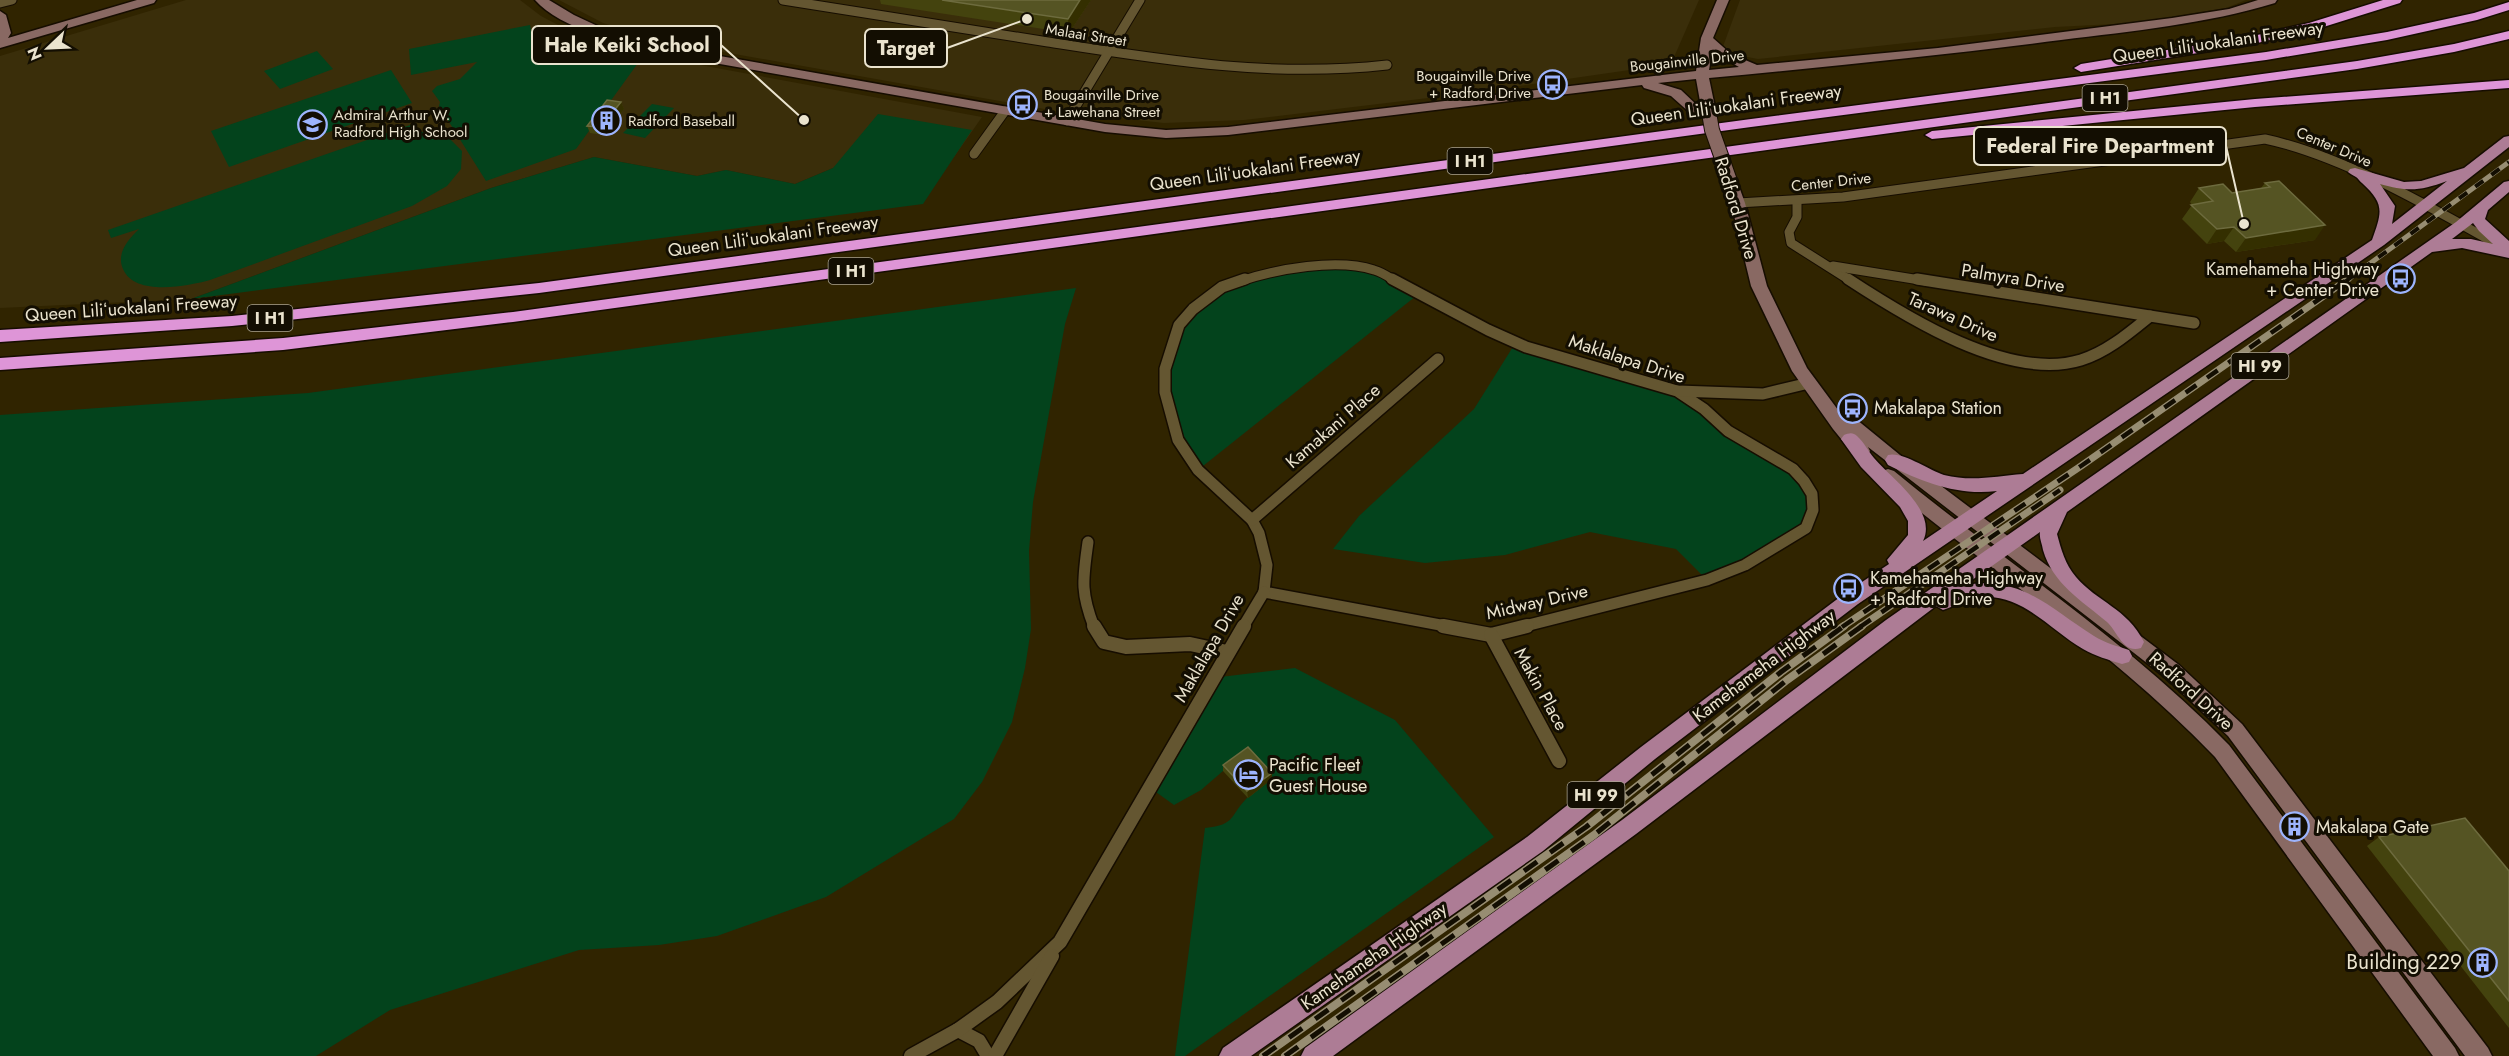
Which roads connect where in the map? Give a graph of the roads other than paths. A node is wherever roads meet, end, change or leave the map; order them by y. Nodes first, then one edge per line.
1 (12, 0) edge
2 (150, 0) edge
3 (541, 0) edge
4 (783, 0) edge
5 (1140, 0) edge
6 (1723, 0) edge
7 (2271, 0) edge
8 (2390, 0) edge
9 (2396, 0) edge
10 (0, 3) edge
11 (2509, 6) edge
12 (2368, 9) junction
13 (0, 15) edge
14 (2509, 35) edge
15 (1707, 38) junction
16 (0, 39) edge
17 (0, 44) edge
18 (1110, 52) junction
19 (1387, 65) dead end
20 (1760, 70) junction
21 (1702, 75) junction
22 (1632, 83) junction
23 (2509, 84) edge
24 (1702, 108) junction
25 (1005, 111) junction
26 (1067, 121) junction
27 (1750, 123) junction
28 (2509, 140) edge
29 (974, 154) dead end
30 (1700, 156) junction
31 (2471, 168) junction
32 (2355, 172) junction
33 (2509, 185) edge
34 (2509, 191) edge
35 (2494, 198) junction
36 (1797, 201) junction
37 (1738, 203) junction
38 (2425, 205) junction
39 (2481, 209) junction
40 (2461, 225) junction
41 (2379, 242) junction
42 (2509, 251) edge
43 (2413, 257) junction
44 (1827, 265) junction
45 (2150, 316) junction
46 (2194, 322) dead end
47 (0, 336) edge
48 (1438, 359) dead end
49 (0, 364) edge
50 (1809, 383) junction
51 (1677, 391) junction
52 (1825, 403) junction
53 (1850, 439) junction
54 (1893, 460) junction
55 (2035, 477) junction
56 (2061, 508) junction
57 (1252, 520) junction
58 (1964, 524) junction
59 (1806, 528) joint
60 (1088, 542) dead end
61 (2000, 551) junction
62 (1264, 592) junction
63 (1851, 599) junction
64 (1893, 626) junction
65 (1491, 635) junction
66 (2128, 649) junction
67 (1227, 652) junction
68 (1559, 760) dead end
69 (1060, 942) junction
70 (958, 1030) junction
71 (911, 1056) edge
72 (988, 1056) edge
73 (995, 1056) edge
74 (1231, 1056) edge
75 (1313, 1056) edge
76 (2447, 1056) edge
77 (2480, 1056) edge

1 - 10 street
2 - 17 street
3 - 25 street, Bougainville Drive
4 - 18 street, Malaai Street
5 - 18 street
6 - 15 street
7 - 20 street, Bougainville Drive
8 - 12 highway
9 - 12 highway
11 - 27 highway, Queen Liliʻuokalani Freeway / I H1
12 - 27 highway
13 - 16 street
14 - 30 highway, I H1
15 - 20 street
15 - 21 street
18 - 19 street, Malaai Street
18 - 26 street
20 - 21 street, Bougainville Drive
21 - 22 street, Bougainville Drive
21 - 24 street
22 - 24 street
22 - 26 street, Bougainville Drive
23 - 30 highway
24 - 37 street, Radford Drive, bridge
25 - 26 street, Bougainville Drive
25 - 29 street
27 - 47 highway, Queen Liliʻuokalani Freeway / I H1
28 - 31 main road, Kamehameha Highway / HI 99
30 - 49 highway, I H1
31 - 32 main road
31 - 38 main road, Kamehameha Highway / HI 99
32 - 36 street, Center Drive
32 - 38 street, Center Drive
32 - 41 main road
33 - 35 main road, HI 99
34 - 35 main road
35 - 39 main road, HI 99
36 - 37 street, Center Drive
36 - 44 street, Tarawa Drive
37 - 50 street, Radford Drive
38 - 40 street, Center Drive
38 - 41 main road, Kamehameha Highway / HI 99
39 - 40 main road, HI 99
39 - 42 main road
40 - 42 street, Center Drive
40 - 43 main road, HI 99
41 - 55 main road, Kamehameha Highway / HI 99
42 - 43 main road
43 - 56 main road, HI 99
44 - 45 street, Palmyra Drive
44 - 45 street, Tarawa Drive
45 - 46 street, Palmyra Drive
48 - 57 street, Kamakani Place
50 - 51 street
50 - 52 street, Radford Drive
51 - 57 street, Maklalapa Drive
51 - 59 street, Maklalapa Drive
52 - 53 street, Radford Drive
52 - 54 street, Radford Drive
53 - 58 street, Radford Drive
53 - 63 main road
54 - 55 main road
54 - 58 street, Radford Drive
55 - 58 main road, Kamehameha Highway / HI 99
56 - 61 main road, HI 99
56 - 66 main road
57 - 62 street, Maklalapa Drive
58 - 61 street, Radford Drive
58 - 63 main road, Kamehameha Highway / HI 99
59 - 65 street, Midway Drive
60 - 67 street
61 - 64 main road, HI 99
61 - 66 street, Radford Drive
62 - 65 street, Midway Drive
62 - 67 street, Maklalapa Drive
63 - 74 main road, Kamehameha Highway / HI 99
64 - 66 main road
64 - 75 main road, HI 99
65 - 68 street, Makin Place
66 - 76 street, Radford Drive
66 - 77 street, Radford Drive
67 - 69 street, Maklalapa Drive
69 - 70 street, Maklalapa Drive
69 - 73 street
70 - 71 street, Maklalapa Drive
70 - 72 street

